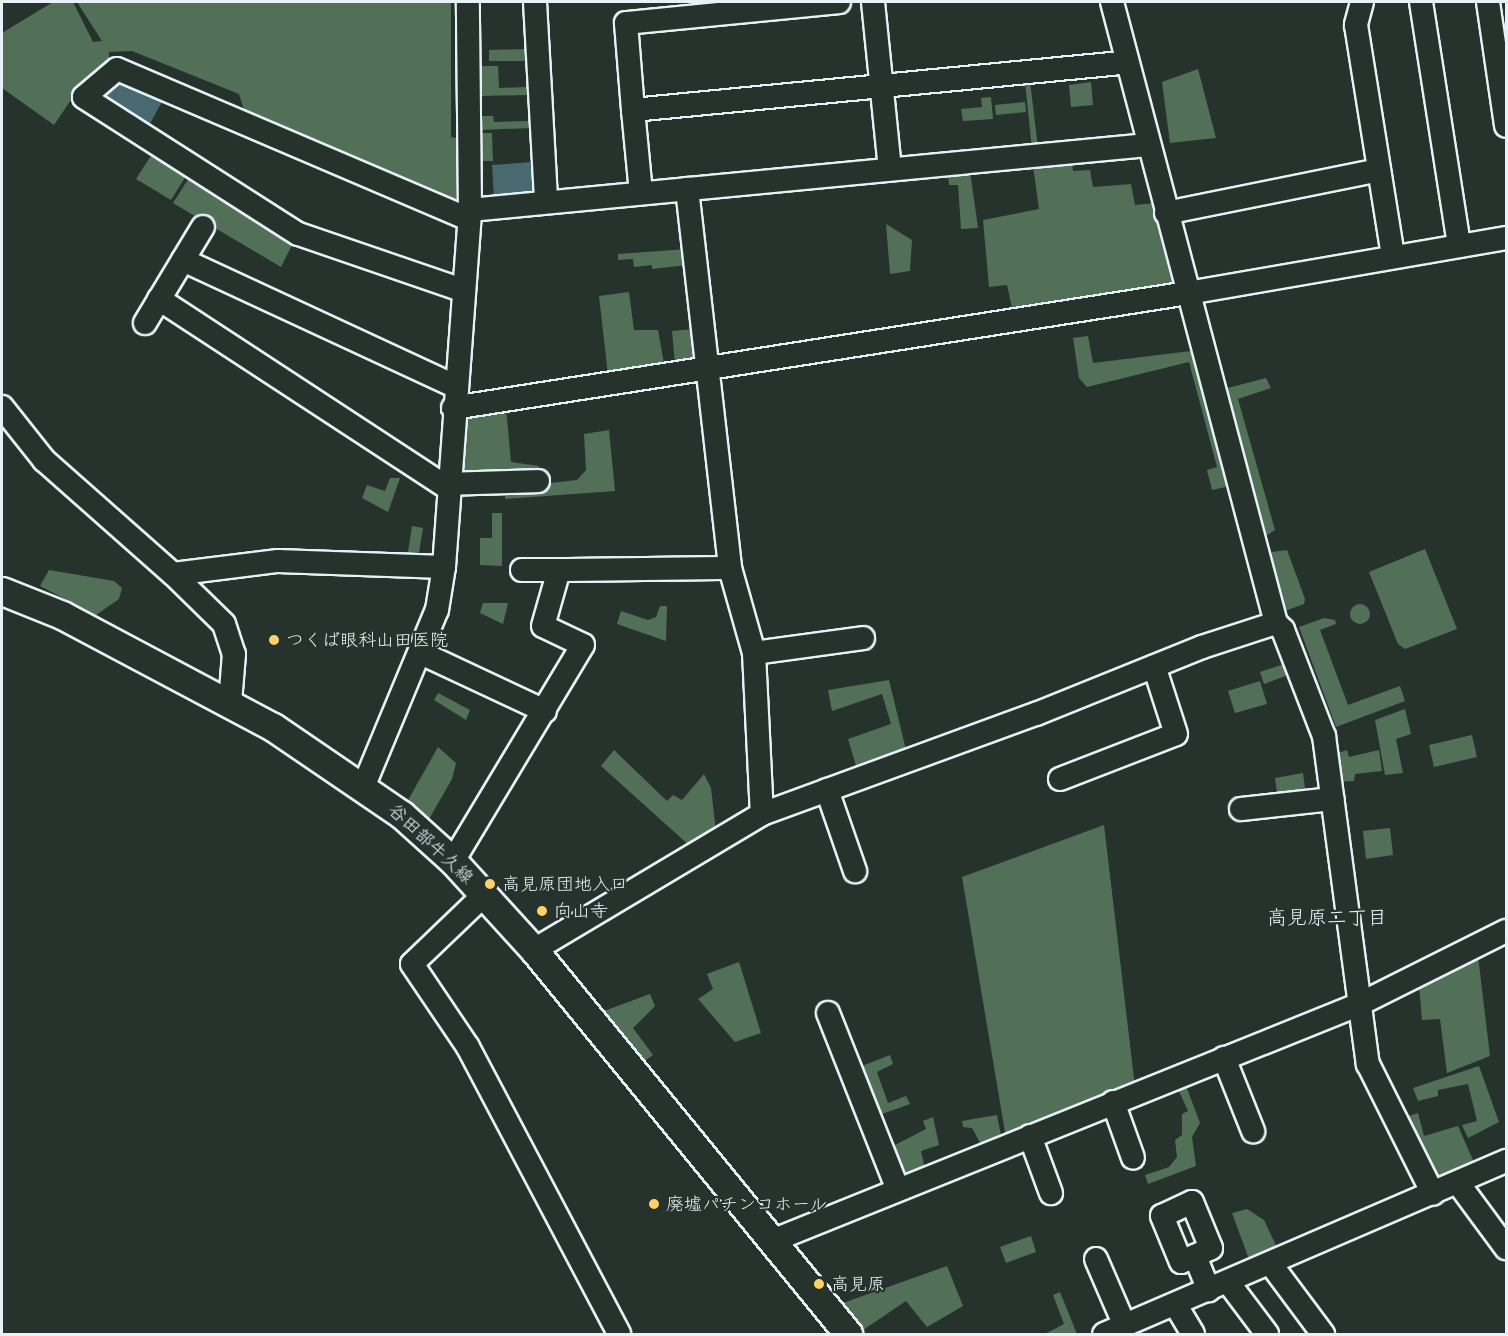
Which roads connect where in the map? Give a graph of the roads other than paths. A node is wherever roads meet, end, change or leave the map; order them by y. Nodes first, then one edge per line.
1 (468, 2) edge
2 (535, 2) edge
3 (839, 2) edge
4 (873, 2) edge
5 (1112, 2) edge
6 (1362, 2) edge
7 (1420, 2) edge
8 (1488, 2) edge
9 (789, 4) edge
10 (704, 8) edge
11 (1127, 62) junction
12 (882, 86) junction
13 (633, 110) junction
14 (1506, 126) edge
15 (1148, 145) junction
16 (890, 169) junction
17 (1379, 170) junction
18 (687, 189) junction
19 (641, 193) junction
20 (546, 201) junction
21 (1166, 213) junction
22 (469, 215) junction
23 (203, 227) dead end
24 (1506, 238) edge
25 (1459, 246) junction
26 (1393, 256) junction
27 (183, 260) junction
28 (462, 290) junction
29 (1188, 293) junction
30 (159, 299) junction
31 (145, 323) dead end
32 (706, 367) junction
33 (454, 397) junction
34 (2, 407) edge
35 (538, 481) dead end
36 (448, 486) junction
37 (444, 567) junction
38 (730, 568) junction
39 (522, 570) dead end
40 (559, 570) junction
41 (173, 574) junction
42 (2, 591) edge
43 (1276, 623) junction
44 (863, 638) dead end
45 (421, 653) junction
46 (754, 653) junction
47 (1154, 666) junction
48 (230, 703) junction
49 (545, 711) junction
50 (1060, 779) dead end
51 (364, 785) junction
52 (826, 790) junction
53 (1332, 799) junction
54 (1241, 809) dead end
55 (762, 814) junction
56 (453, 861) junction
57 (855, 871) dead end
58 (485, 894) junction
59 (1506, 931) edge
60 (534, 950) junction
61 (1360, 1004) junction
62 (828, 1013) dead end
63 (1224, 1058) junction
64 (1113, 1102) junction
65 (1253, 1131) dead end
66 (1030, 1136) junction
67 (1134, 1158) dead end
68 (1506, 1161) edge
69 (1458, 1183) junction
70 (898, 1190) junction
71 (1051, 1193) dead end
72 (1433, 1194) junction
73 (772, 1241) junction
74 (1506, 1248) edge
75 (1195, 1256) dead end
76 (1096, 1259) dead end
77 (1270, 1263) junction
78 (1218, 1286) junction
79 (1175, 1304) junction
80 (1117, 1331) edge
81 (619, 1335) edge
82 (848, 1335) edge
83 (1193, 1335) edge
84 (1267, 1335) edge
85 (1323, 1335) edge

1 - 22 street
2 - 20 street
3 - 9 street
4 - 12 street
5 - 11 street
6 - 17 street
7 - 25 street
8 - 14 street
9 - 10 street
10 - 13 street
11 - 12 street
11 - 15 street
12 - 13 street
12 - 16 street
13 - 19 street
15 - 16 street
15 - 21 street
16 - 18 street
17 - 21 street
17 - 26 street
18 - 19 street
18 - 32 street
19 - 20 street
20 - 22 street
21 - 29 street
22 - 28 street
22 - 28 street
23 - 27 street
24 - 25 street
25 - 26 street
26 - 29 street
27 - 30 street
27 - 33 street
28 - 33 street
29 - 32 street
29 - 43 street
30 - 31 street
30 - 36 street
32 - 33 street
32 - 38 street
33 - 36 street
34 - 41 street
35 - 36 street
36 - 37 street
37 - 41 street
37 - 45 street
38 - 40 street
38 - 46 street
39 - 40 street
40 - 49 street
41 - 48 street
42 - 48 main road, 谷田部牛久線
43 - 47 street
43 - 53 street
44 - 46 street
45 - 49 street
45 - 51 street
46 - 55 street
47 - 50 street
47 - 52 street
48 - 51 main road, 谷田部牛久線
49 - 56 street
51 - 56 main road, 谷田部牛久線
52 - 55 street
52 - 57 street
53 - 54 street
53 - 61 street
55 - 60 street
56 - 58 main road, 谷田部牛久線
58 - 60 main road, 谷田部牛久線
58 - 81 street
59 - 61 street
60 - 73 main road, 谷田部牛久線
61 - 63 street
61 - 72 street
62 - 70 street
63 - 64 street
63 - 65 street
64 - 66 street
64 - 67 street
66 - 70 street
66 - 71 street
68 - 69 street
69 - 72 street
69 - 74 street
70 - 73 street
72 - 77 street
73 - 82 main road, 谷田部牛久線
75 - 78 street
76 - 80 street
77 - 78 street
77 - 85 street
78 - 79 street
78 - 84 street
79 - 80 street
79 - 83 street

